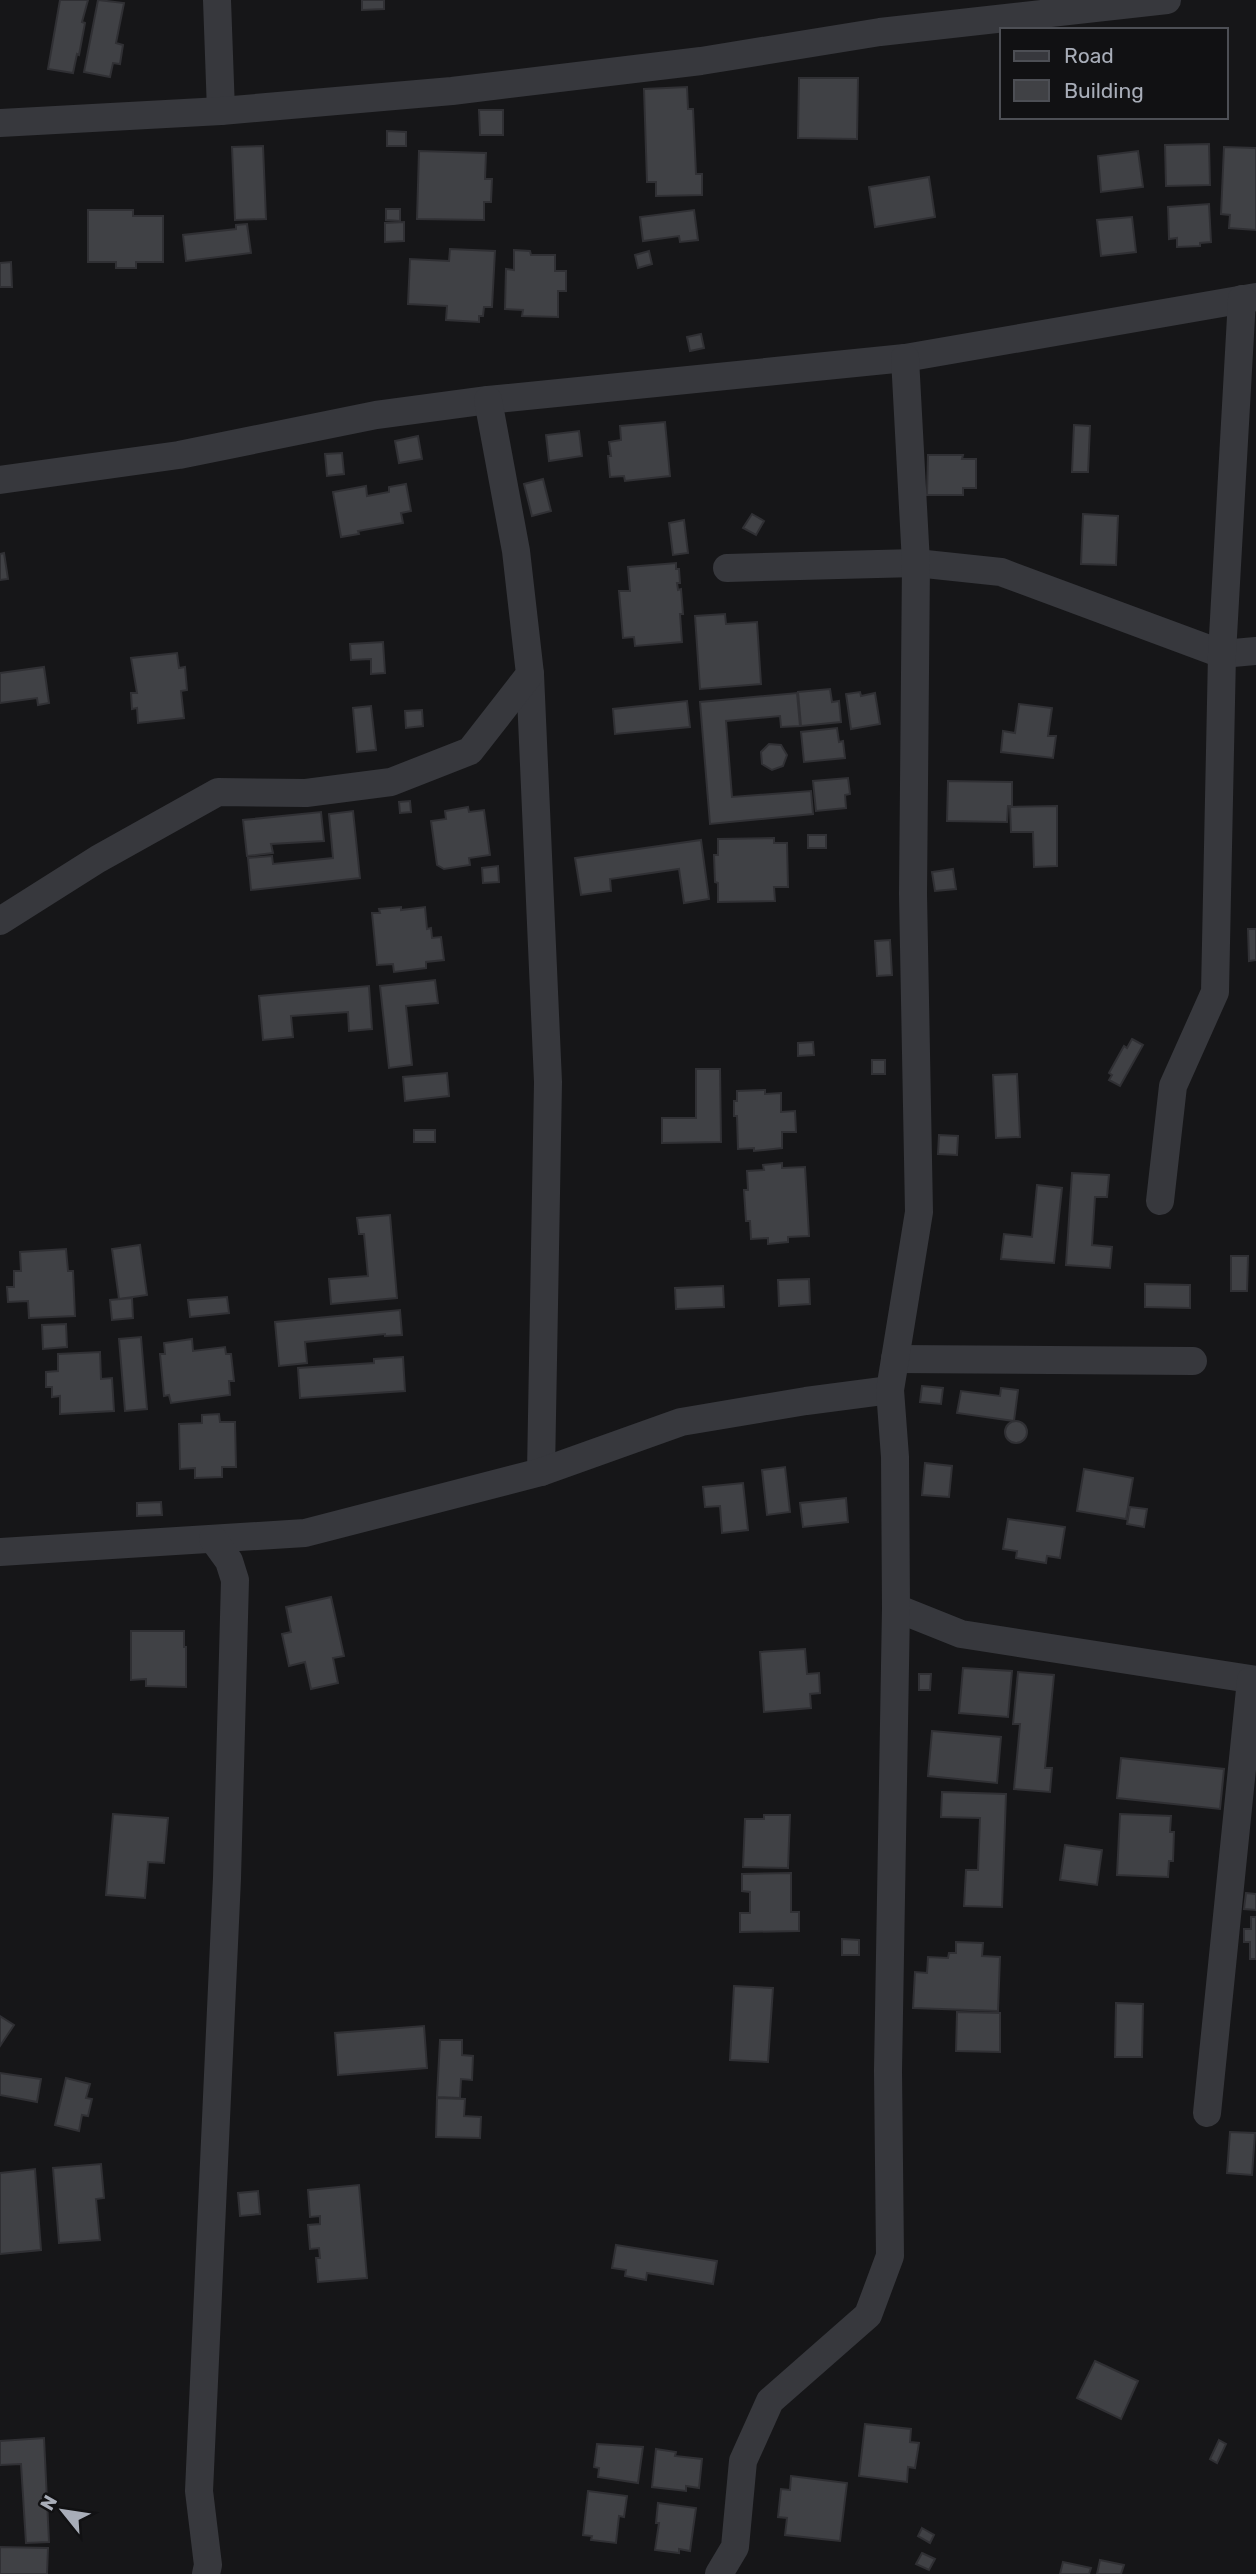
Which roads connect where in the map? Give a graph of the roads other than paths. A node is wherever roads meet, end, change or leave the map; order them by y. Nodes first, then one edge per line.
1 (217, 0) edge
2 (1167, 0) edge
3 (221, 111) junction
4 (0, 123) edge
5 (1249, 298) edge
6 (905, 358) junction
7 (488, 400) junction
8 (0, 480) edge
9 (916, 563) junction
10 (727, 568) dead end
11 (1256, 651) edge
12 (1222, 654) junction
13 (530, 674) junction
14 (0, 921) edge
15 (1160, 1201) dead end
16 (895, 1359) junction
17 (1193, 1361) dead end
18 (890, 1390) junction
19 (541, 1472) junction
20 (213, 1539) junction
21 (0, 1552) edge
22 (896, 1608) junction
23 (1253, 1680) edge
24 (1207, 2113) dead end
25 (206, 2574) edge
26 (719, 2574) edge

1 - 3 street
2 - 3 street
3 - 4 street
5 - 6 street
5 - 12 street
6 - 7 street
6 - 9 street
7 - 8 street
7 - 13 street
9 - 10 street
9 - 12 street
9 - 16 street
11 - 12 street
12 - 15 street
13 - 14 street
13 - 19 street
16 - 17 street
16 - 18 street
18 - 19 street
18 - 22 street
19 - 20 street
20 - 21 street
20 - 25 street
22 - 23 street
22 - 26 street
23 - 24 street

